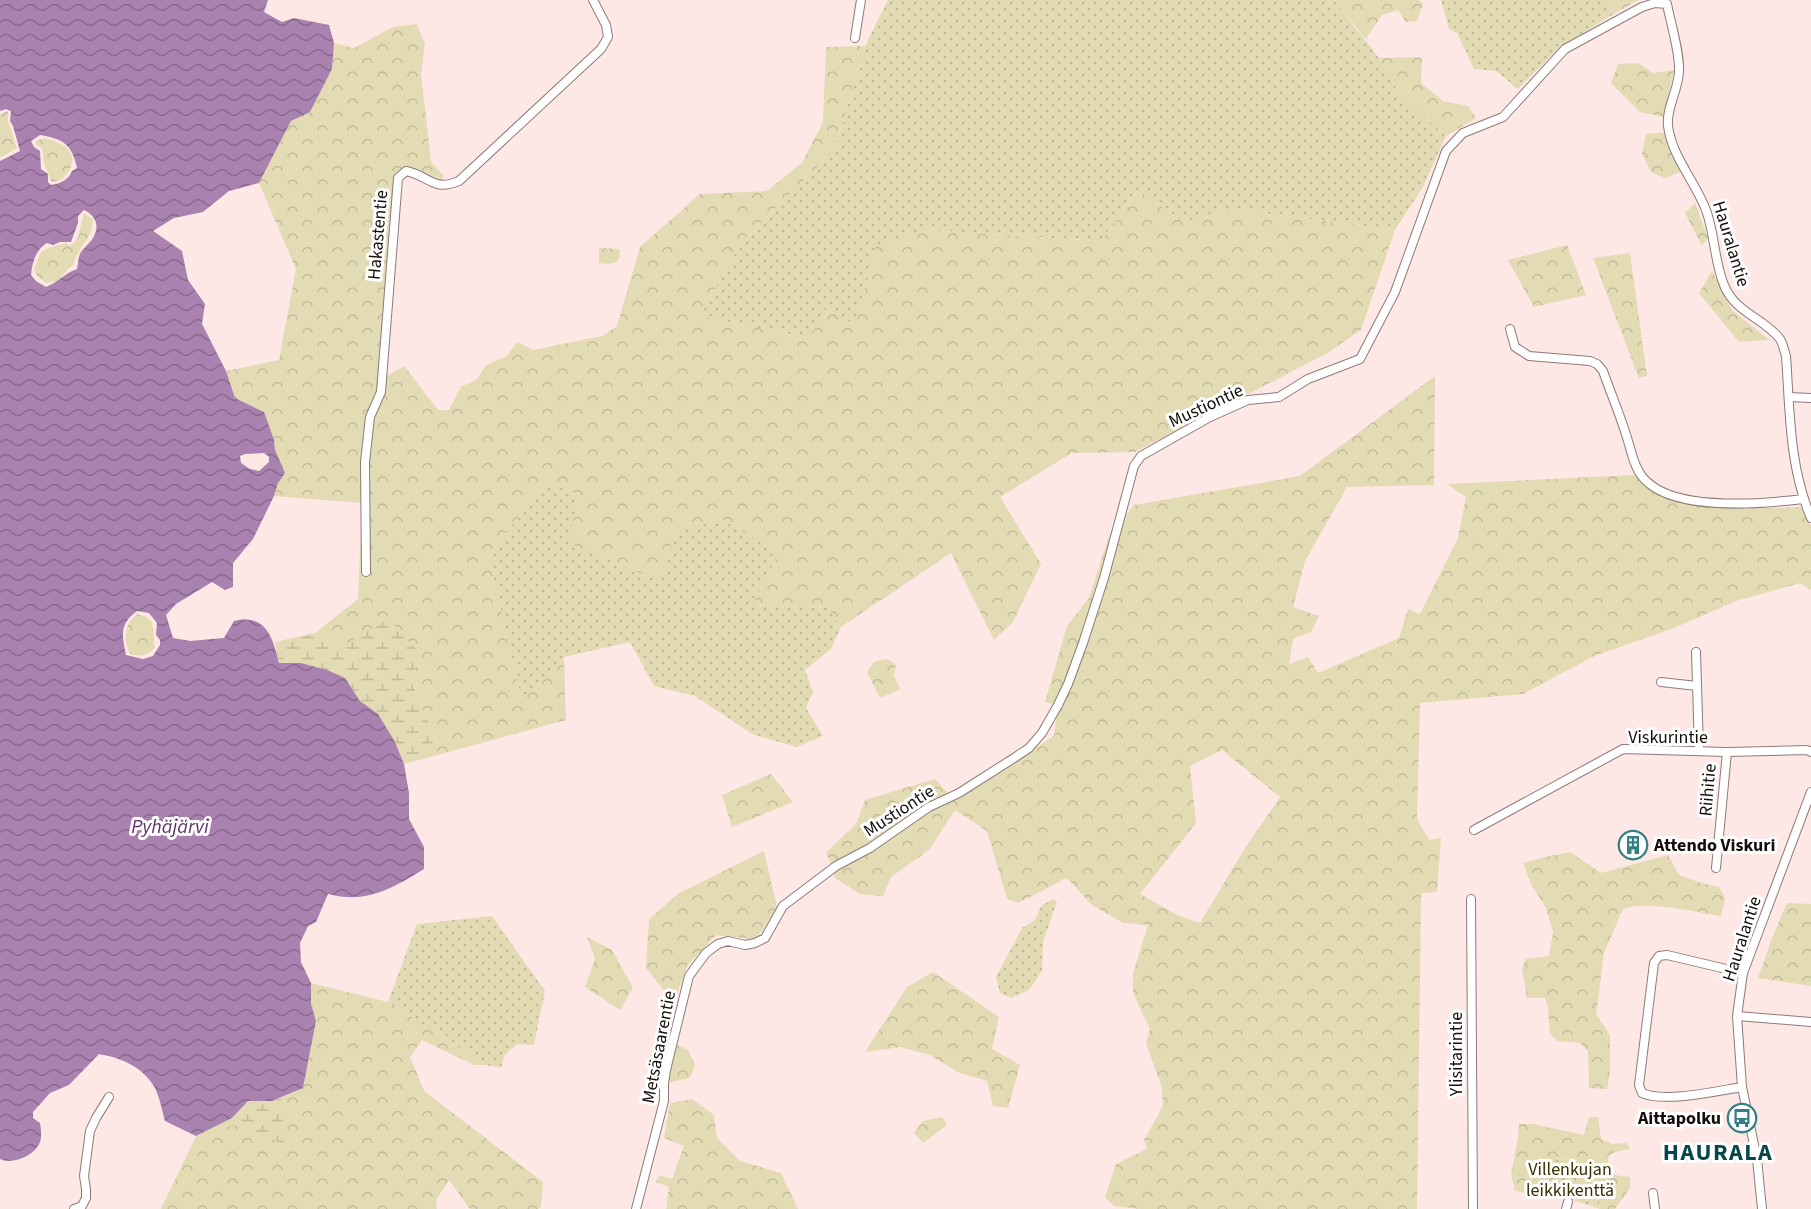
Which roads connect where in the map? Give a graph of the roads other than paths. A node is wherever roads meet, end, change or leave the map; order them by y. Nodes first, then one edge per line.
1 (593, 0) edge
2 (861, 0) edge
3 (1669, 2) edge
4 (855, 38) dead end
5 (1510, 329) dead end
6 (1789, 397) junction
7 (1811, 398) edge
8 (1803, 499) junction
9 (1811, 518) edge
10 (366, 572) dead end
11 (1696, 652) dead end
12 (1661, 682) dead end
13 (1697, 686) junction
14 (1699, 750) junction
15 (1726, 752) junction
16 (1810, 752) edge
17 (1811, 792) edge
18 (1474, 830) dead end
19 (836, 866) joint
20 (1716, 868) dead end
21 (1470, 899) dead end
22 (1743, 973) junction
23 (1737, 1016) junction
24 (1811, 1022) edge
25 (1742, 1087) junction
26 (109, 1097) dead end
27 (1653, 1193) dead end
28 (74, 1209) edge
29 (636, 1209) edge
30 (1473, 1209) edge
31 (1655, 1209) edge
32 (1762, 1209) edge

1 - 10 street, Hakastentie
2 - 4 street
3 - 6 street, Hauralantie
3 - 19 street, Mustiontie
5 - 8 street
6 - 7 street
6 - 8 street, Hauralantie
8 - 9 street, Hauralantie
11 - 13 street
12 - 13 street
13 - 14 street
14 - 15 street, Viskurintie
14 - 18 street, Viskurintie
15 - 16 street, Viskurintie
15 - 20 street, Riihitie
17 - 22 street, Hauralantie
19 - 29 street, Metsäsaarentie
21 - 30 street, Ylisitarintie
22 - 23 street, Hauralantie
22 - 25 street
23 - 24 street
23 - 25 street, Hauralantie
25 - 32 street, Hauralantie
26 - 28 street
27 - 31 street

